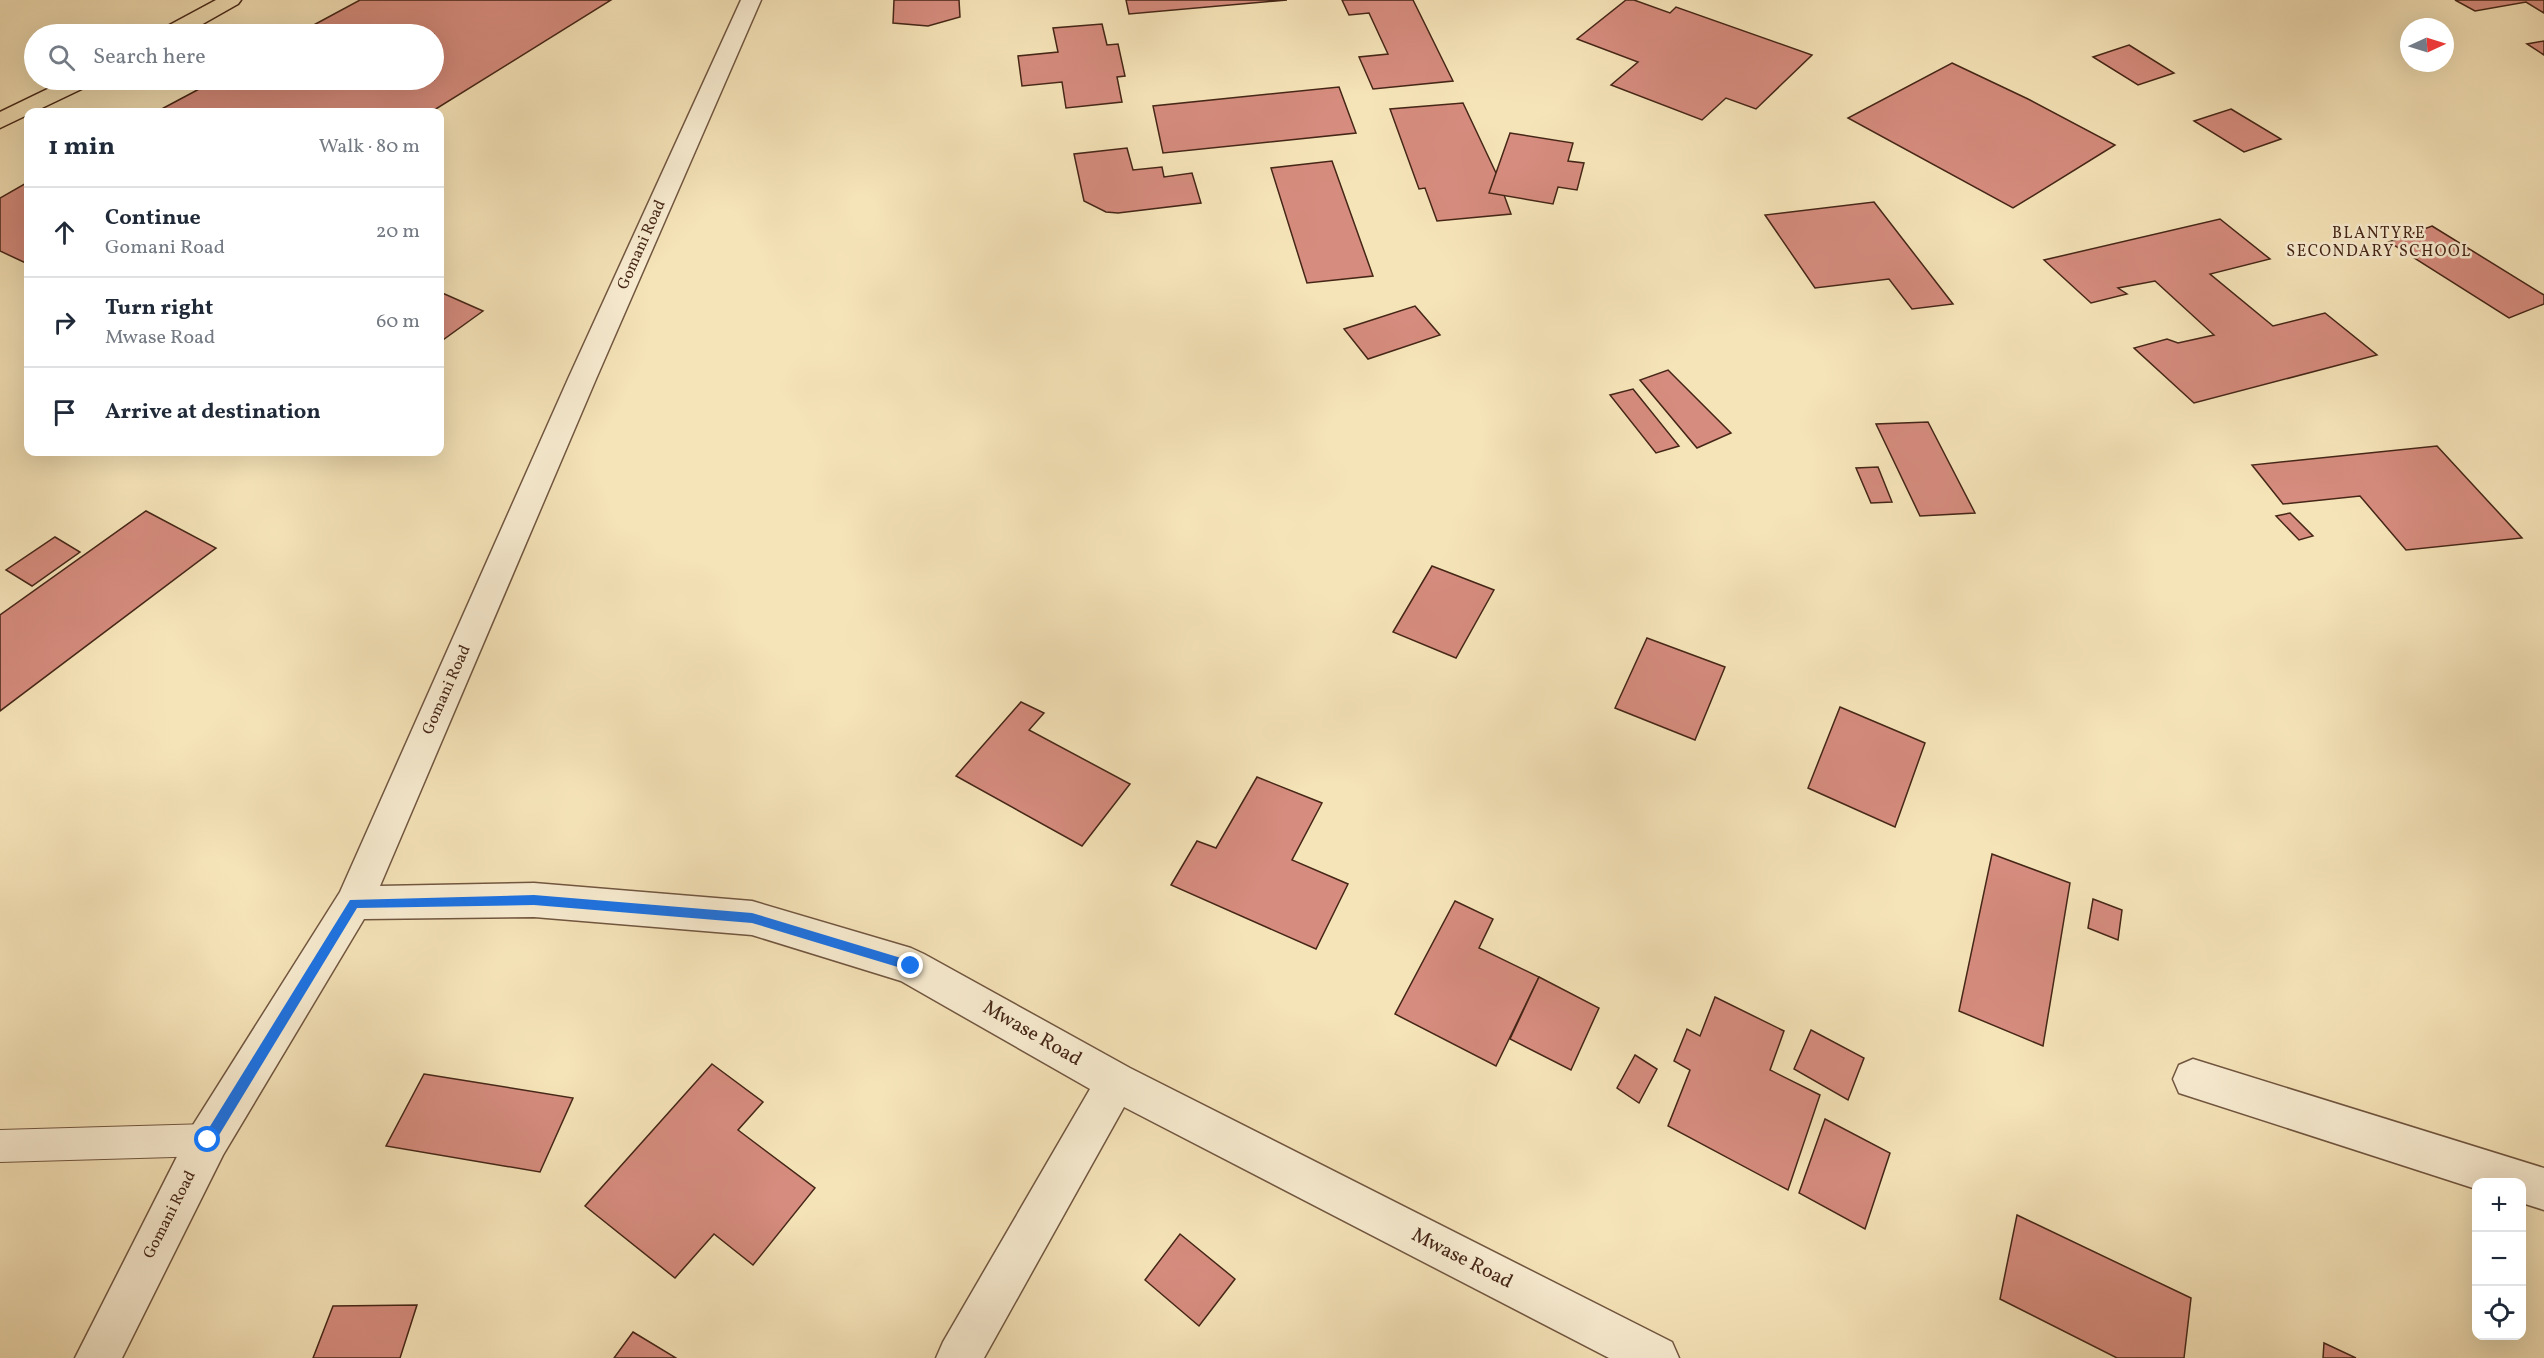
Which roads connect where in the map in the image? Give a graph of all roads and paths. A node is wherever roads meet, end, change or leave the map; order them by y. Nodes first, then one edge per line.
1 (231, 0) edge
2 (751, 0) edge
3 (188, 24) edge
4 (62, 90) edge
5 (27, 108) edge
6 (24, 110) edge
7 (0, 122) edge
8 (354, 903) junction
9 (2193, 1079) dead end
10 (1116, 1082) junction
11 (208, 1140) junction
12 (0, 1146) edge
13 (2544, 1189) edge
14 (98, 1358) edge
15 (959, 1358) edge
16 (1656, 1358) edge

1 - 3 main road
2 - 8 street, Gomani Road
4 - 5 main road
6 - 7 main road
8 - 10 street, Mwase Road
8 - 11 street, Gomani Road
9 - 13 street
10 - 15 street
10 - 16 street, Mwase Road
11 - 12 lane
11 - 14 street, Gomani Road

